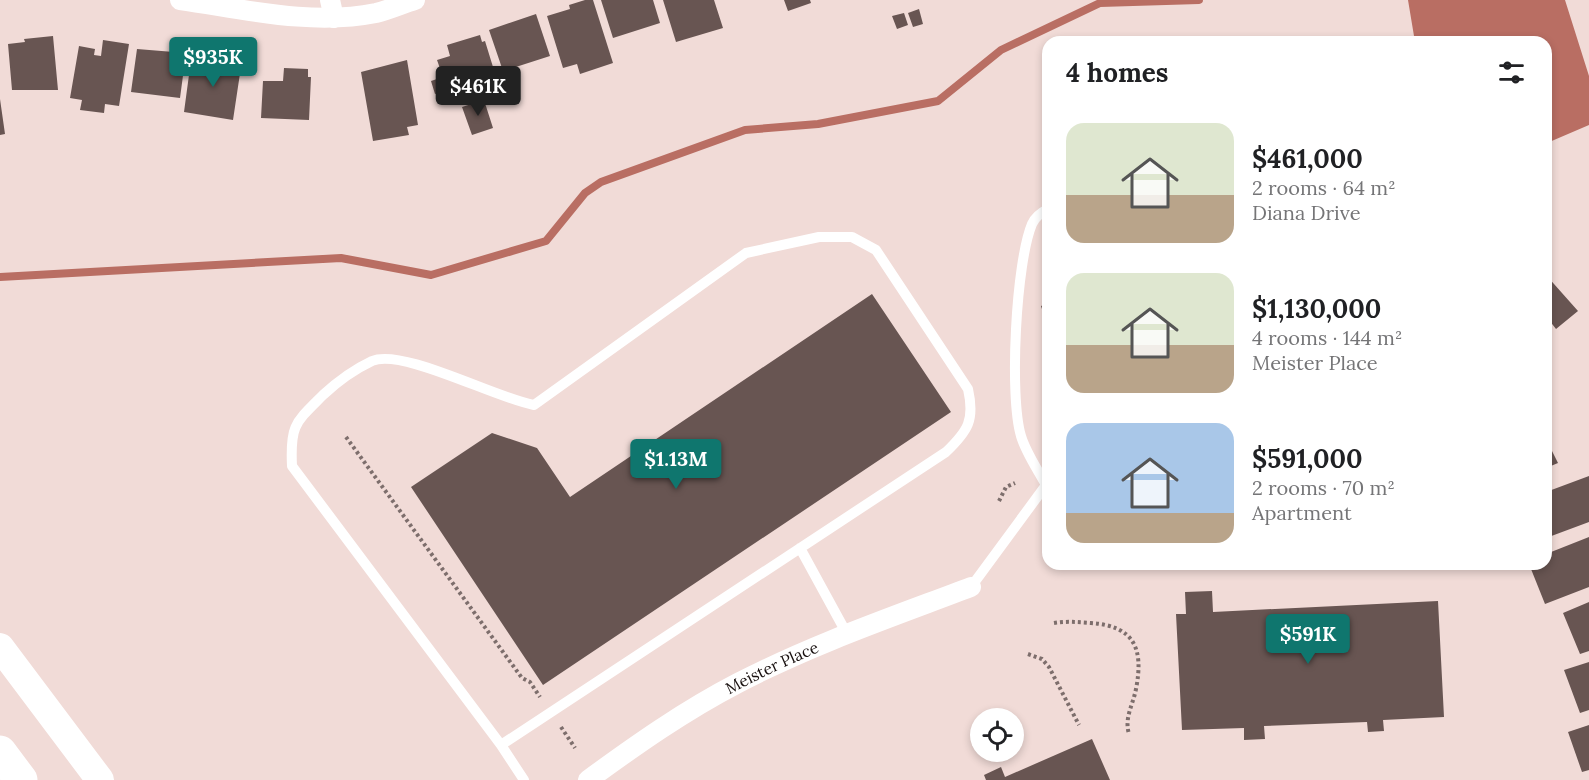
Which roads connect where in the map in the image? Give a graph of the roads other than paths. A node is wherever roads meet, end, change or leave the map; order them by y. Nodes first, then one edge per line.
1 (180, 0) edge
2 (415, 0) edge
3 (332, 9) edge
4 (1042, 212) edge
5 (1042, 476) edge
6 (1042, 493) edge
7 (800, 548) junction
8 (971, 587) joint
9 (847, 634) junction
10 (0, 647) edge
11 (501, 745) junction
12 (0, 752) edge
13 (21, 780) edge
14 (100, 780) edge
15 (524, 780) edge
16 (588, 780) edge

1 - 3 street
2 - 3 street
4 - 5 lane
6 - 8 lane
7 - 9 lane
7 - 11 lane
7 - 11 lane
8 - 9 street, Meister Place
9 - 16 street, Meister Place
10 - 14 main road
11 - 15 lane
12 - 13 highway

